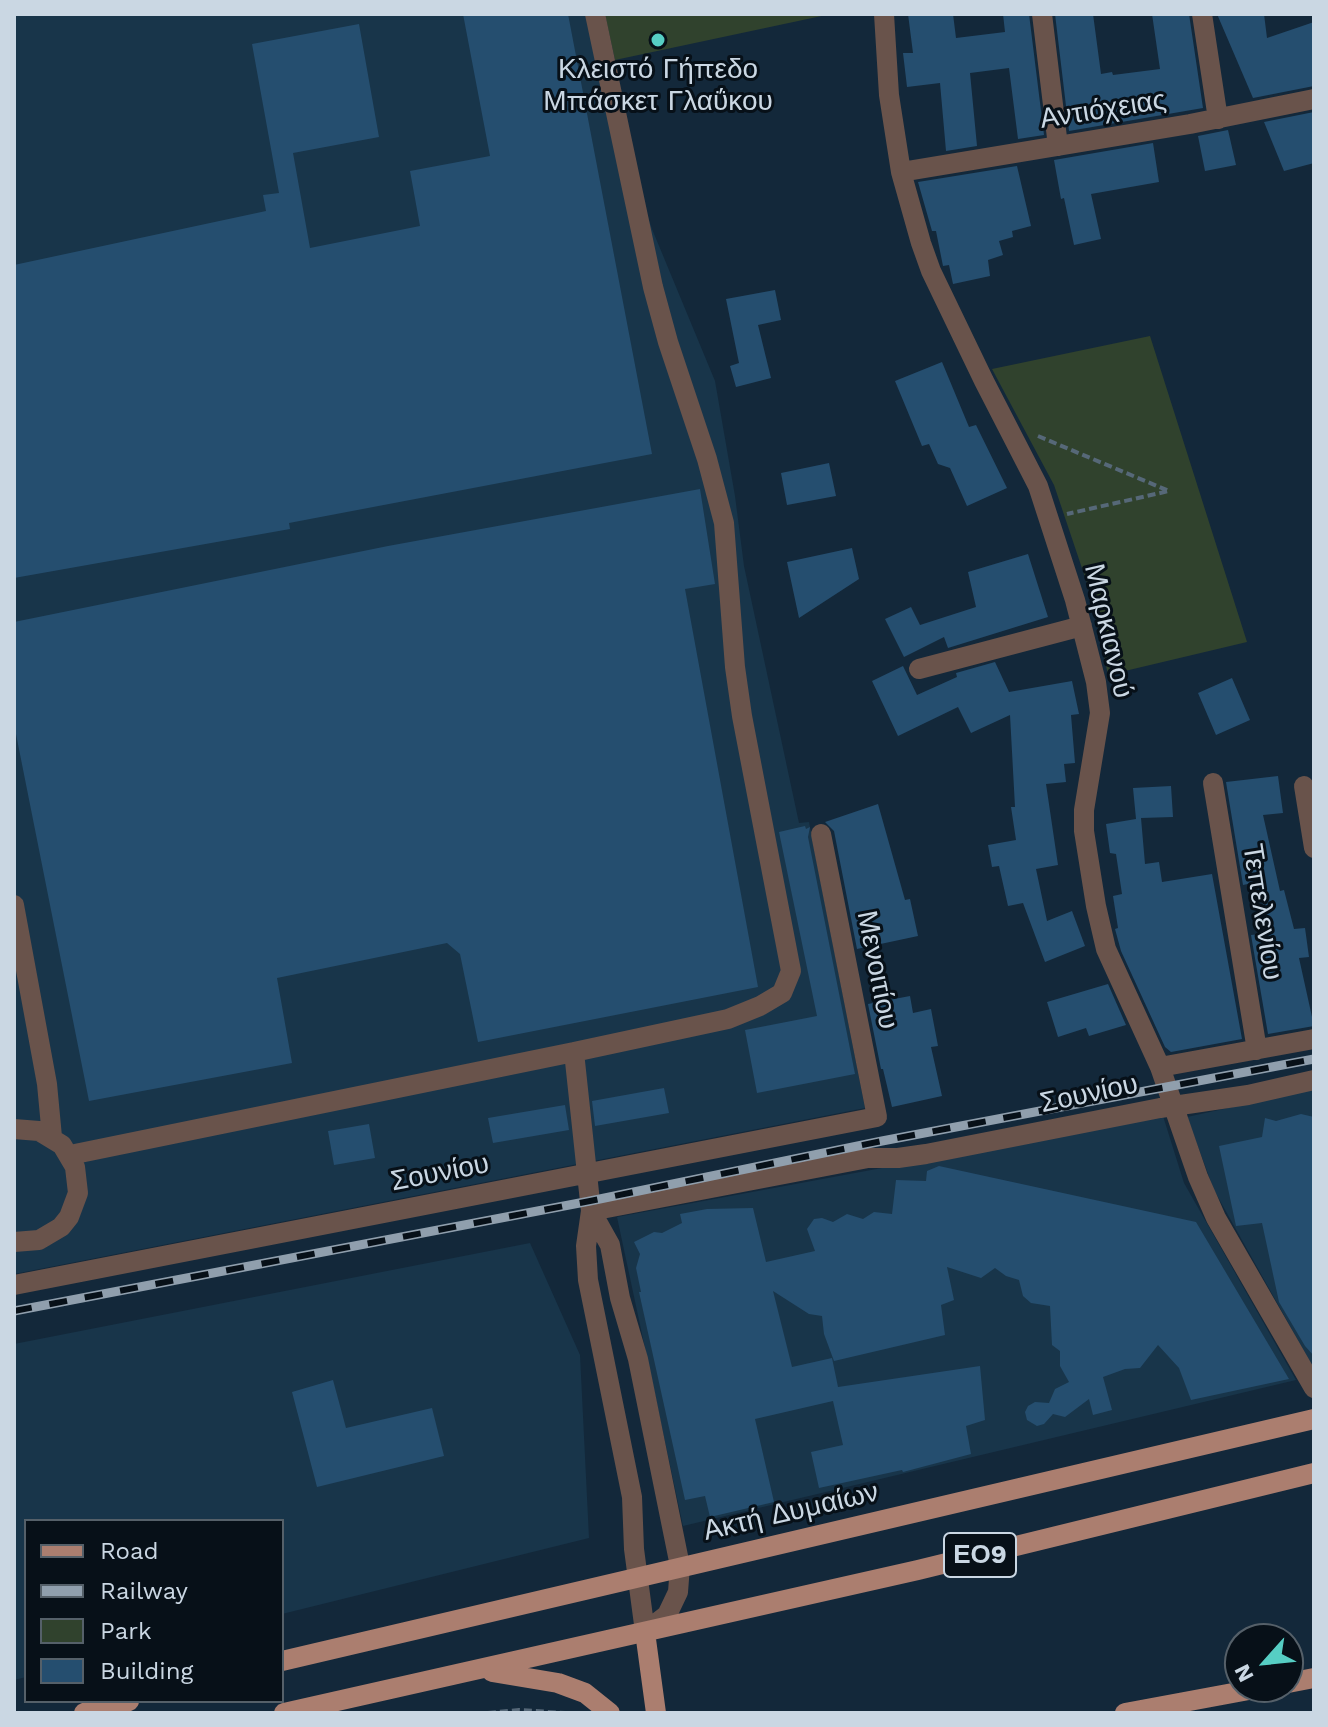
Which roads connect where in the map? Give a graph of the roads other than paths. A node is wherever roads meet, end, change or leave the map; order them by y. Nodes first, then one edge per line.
1 (595, 14) edge
2 (884, 14) edge
3 (1042, 14) edge
4 (1202, 14) edge
5 (1314, 99) edge
6 (1218, 119) junction
7 (1058, 146) junction
8 (901, 172) junction
9 (1082, 626) junction
10 (919, 669) dead end
11 (1213, 783) dead end
12 (1304, 786) dead end
13 (821, 834) dead end
14 (1314, 848) edge
15 (14, 905) edge
16 (17, 940) edge
17 (22, 986) edge
18 (1314, 1039) edge
19 (1257, 1050) junction
20 (574, 1052) junction
21 (1160, 1067) junction
22 (1314, 1080) edge
23 (1173, 1107) junction
24 (877, 1117) joint
25 (14, 1129) edge
26 (52, 1137) junction
27 (70, 1155) junction
28 (587, 1174) junction
29 (591, 1211) junction
30 (14, 1242) edge
31 (14, 1285) edge
32 (638, 1359) junction
33 (606, 1365) junction
34 (1314, 1388) edge
35 (1314, 1419) edge
36 (1314, 1473) edge
37 (680, 1566) junction
38 (638, 1576) junction
39 (645, 1632) junction
40 (284, 1661) edge
41 (480, 1671) junction
42 (1224, 1694) edge
43 (122, 1703) edge
44 (84, 1713) edge
45 (284, 1713) edge
46 (610, 1713) edge
47 (656, 1713) edge
48 (1125, 1713) edge

1 - 20 street
2 - 8 street, Μαρκιανού
3 - 7 street
4 - 6 street
5 - 6 street, Αντιόχειας
6 - 7 street, Αντιόχειας
7 - 8 street, Αντιόχειας
8 - 9 street, Μαρκιανού
9 - 10 street
9 - 21 street, Μαρκιανού
11 - 19 street, Τεπελενίου
12 - 14 street
13 - 24 street, Μενοιτίου
15 - 16 street
16 - 17 street
17 - 26 street
18 - 19 street, Σουνίου
19 - 21 street, Σουνίου
20 - 27 street
20 - 28 street
21 - 23 street, Μαρκιανού
22 - 23 street, Σουνίου
23 - 29 street, Σουνίου
23 - 34 street, Μαρκιανού
24 - 28 street, Σουνίου
25 - 26 street
26 - 27 street
27 - 30 street
28 - 29 street
28 - 31 street, Σουνίου
29 - 32 street
29 - 33 street
32 - 33 street
32 - 37 street
33 - 38 street
35 - 37 main road, Ακτή Δυμαίων / ΕΟ9
36 - 39 main road, ΕΟ9
37 - 38 main road, Ακτή Δυμαίων / ΕΟ9
37 - 39 street
38 - 39 street
38 - 40 main road, Ακτή Δυμαίων / ΕΟ9
39 - 41 main road, ΕΟ9
39 - 47 main road
41 - 45 main road, ΕΟ9
41 - 46 main road
42 - 48 main road
43 - 44 main road

